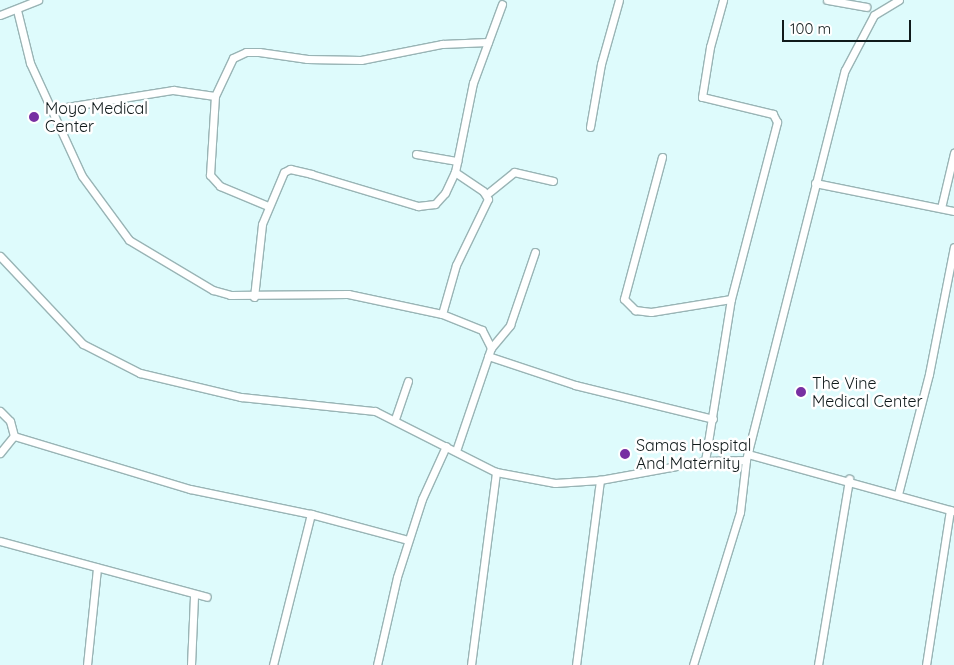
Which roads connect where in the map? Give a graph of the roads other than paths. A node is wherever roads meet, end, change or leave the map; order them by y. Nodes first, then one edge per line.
1 (38, 0) edge
2 (619, 0) edge
3 (723, 0) edge
4 (827, 0) edge
5 (899, 0) edge
6 (866, 3) edge
7 (502, 4) dead end
8 (17, 10) junction
9 (0, 15) edge
10 (874, 15) junction
11 (488, 42) junction
12 (215, 96) junction
13 (54, 109) junction
14 (590, 127) dead end
15 (954, 153) edge
16 (416, 154) dead end
17 (662, 157) dead end
18 (457, 161) junction
19 (455, 172) junction
20 (553, 181) dead end
21 (815, 183) junction
22 (487, 194) junction
23 (268, 206) junction
24 (941, 208) junction
25 (954, 211) edge
26 (954, 247) edge
27 (535, 252) dead end
28 (0, 256) edge
29 (254, 297) junction
30 (731, 299) junction
31 (442, 314) junction
32 (491, 348) junction
33 (488, 356) junction
34 (408, 381) dead end
35 (0, 411) edge
36 (395, 419) junction
37 (713, 419) junction
38 (14, 436) junction
39 (446, 446) junction
40 (456, 451) junction
41 (0, 453) edge
42 (747, 457) junction
43 (705, 461) junction
44 (496, 472) junction
45 (600, 480) junction
46 (849, 480) junction
47 (898, 494) junction
48 (952, 511) edge
49 (311, 514) junction
50 (408, 540) junction
51 (0, 541) edge
52 (96, 568) junction
53 (194, 595) junction
54 (208, 597) dead end
55 (191, 664) edge
56 (87, 665) edge
57 (273, 665) edge
58 (377, 665) edge
59 (472, 665) edge
60 (576, 665) edge
61 (693, 665) edge
62 (818, 665) edge
63 (926, 665) edge

1 - 8 street
2 - 14 street
3 - 30 street
4 - 6 street
5 - 10 street
6 - 10 street
7 - 11 street
8 - 9 street
8 - 13 street
10 - 21 street
11 - 12 street
11 - 18 street
12 - 13 street
12 - 23 street
13 - 29 street
15 - 24 street
16 - 18 street
17 - 30 street
18 - 19 street
19 - 22 street
19 - 23 street
20 - 22 street
21 - 24 street
21 - 42 street
22 - 31 street
23 - 29 street
24 - 25 street
26 - 47 street
27 - 32 street
28 - 36 street
29 - 31 street
30 - 37 street
31 - 32 street
32 - 33 street
33 - 37 street
33 - 40 street
34 - 36 street
35 - 38 street
36 - 39 street
37 - 43 street
38 - 41 street
38 - 49 street
39 - 40 street
39 - 50 street
40 - 44 street
42 - 43 street
42 - 46 street
42 - 61 street
43 - 45 street
44 - 45 street
44 - 59 street
45 - 60 street
46 - 47 street
46 - 62 street
47 - 48 street
48 - 63 street
49 - 50 street
49 - 57 street
50 - 58 street
51 - 52 street
52 - 53 street
52 - 56 street
53 - 54 street
53 - 55 street

